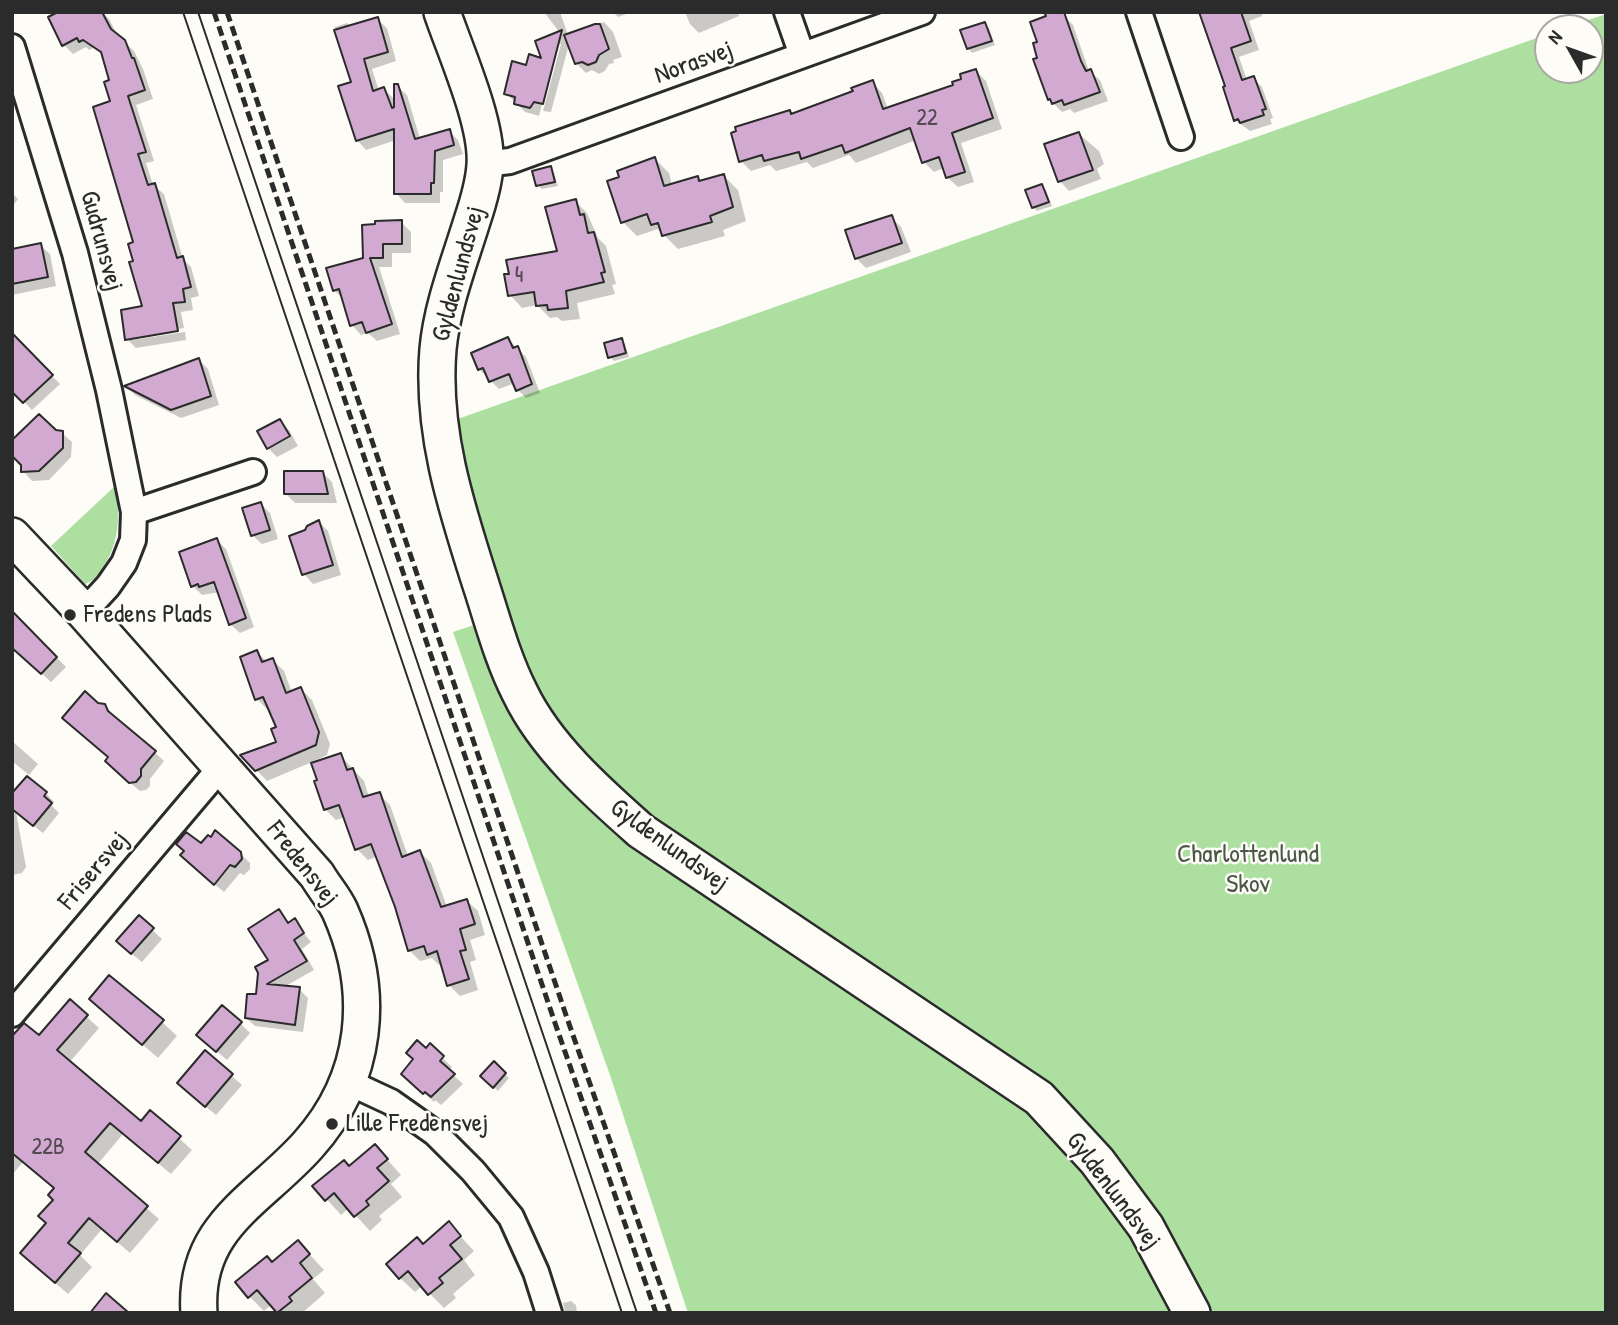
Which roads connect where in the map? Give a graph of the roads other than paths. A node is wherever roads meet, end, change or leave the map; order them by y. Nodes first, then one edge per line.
1 (442, 12) edge
2 (787, 12) edge
3 (922, 12) edge
4 (1139, 12) edge
5 (12, 47) edge
6 (802, 55) junction
7 (1181, 137) dead end
8 (485, 164) junction
9 (253, 471) dead end
10 (134, 513) junction
11 (12, 536) edge
12 (84, 612) junction
13 (221, 767) junction
14 (12, 1014) edge
15 (348, 1082) junction
16 (199, 1313) edge
17 (549, 1313) edge
18 (1192, 1313) edge

1 - 8 street, Gyldenlundsvej
2 - 6 street
3 - 6 street, Norasvej
4 - 7 street
5 - 10 street, Gudrunsvej
6 - 8 street, Norasvej
8 - 18 street, Gyldenlundsvej
9 - 10 street
10 - 12 street
11 - 12 street, Fredensvej
12 - 13 street, Fredensvej
13 - 14 street, Frisersvej
13 - 15 street, Fredensvej
15 - 16 street, Fredensvej
15 - 17 street

